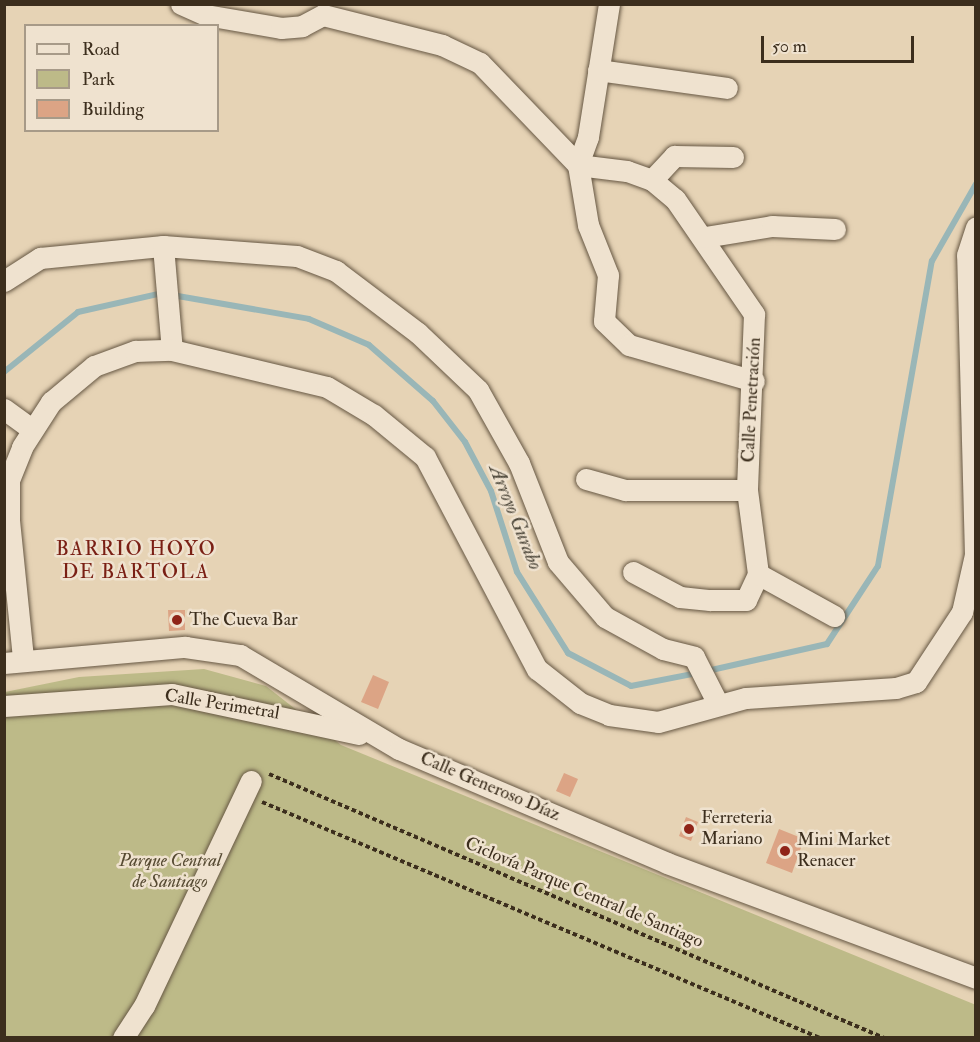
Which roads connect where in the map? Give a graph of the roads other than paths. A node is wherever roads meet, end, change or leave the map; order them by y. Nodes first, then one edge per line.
1 (181, 4) edge
2 (609, 4) edge
3 (324, 10) edge
4 (598, 70) junction
5 (727, 88) dead end
6 (733, 157) dead end
7 (578, 165) junction
8 (652, 180) junction
9 (975, 227) edge
10 (836, 229) dead end
11 (705, 237) junction
12 (164, 246) junction
13 (4, 281) edge
14 (172, 350) junction
15 (754, 381) junction
16 (4, 409) edge
17 (32, 429) junction
18 (586, 479) dead end
19 (747, 490) junction
20 (633, 572) dead end
21 (758, 574) junction
22 (834, 616) dead end
23 (14, 661) edge
24 (715, 694) junction
25 (4, 706) edge
26 (399, 749) junction
27 (255, 791) road end
28 (975, 978) edge
29 (123, 1038) edge

1 - 3 street
2 - 4 street
3 - 7 street
4 - 5 street
4 - 7 street
6 - 8 street
7 - 8 street
7 - 15 street
8 - 11 street, Calle Penetración
9 - 24 street
10 - 11 street
11 - 15 street, Calle Penetración
12 - 13 street
12 - 14 street
12 - 24 street
14 - 17 street
14 - 24 street
15 - 19 street, Calle Penetración
16 - 17 street
17 - 23 street
18 - 19 street
19 - 21 street, Calle Penetración
20 - 21 street
21 - 22 street
23 - 26 street, Calle Generoso Díaz
25 - 26 street, Calle Perimetral
26 - 28 street, Calle Generoso Díaz
27 - 29 street

